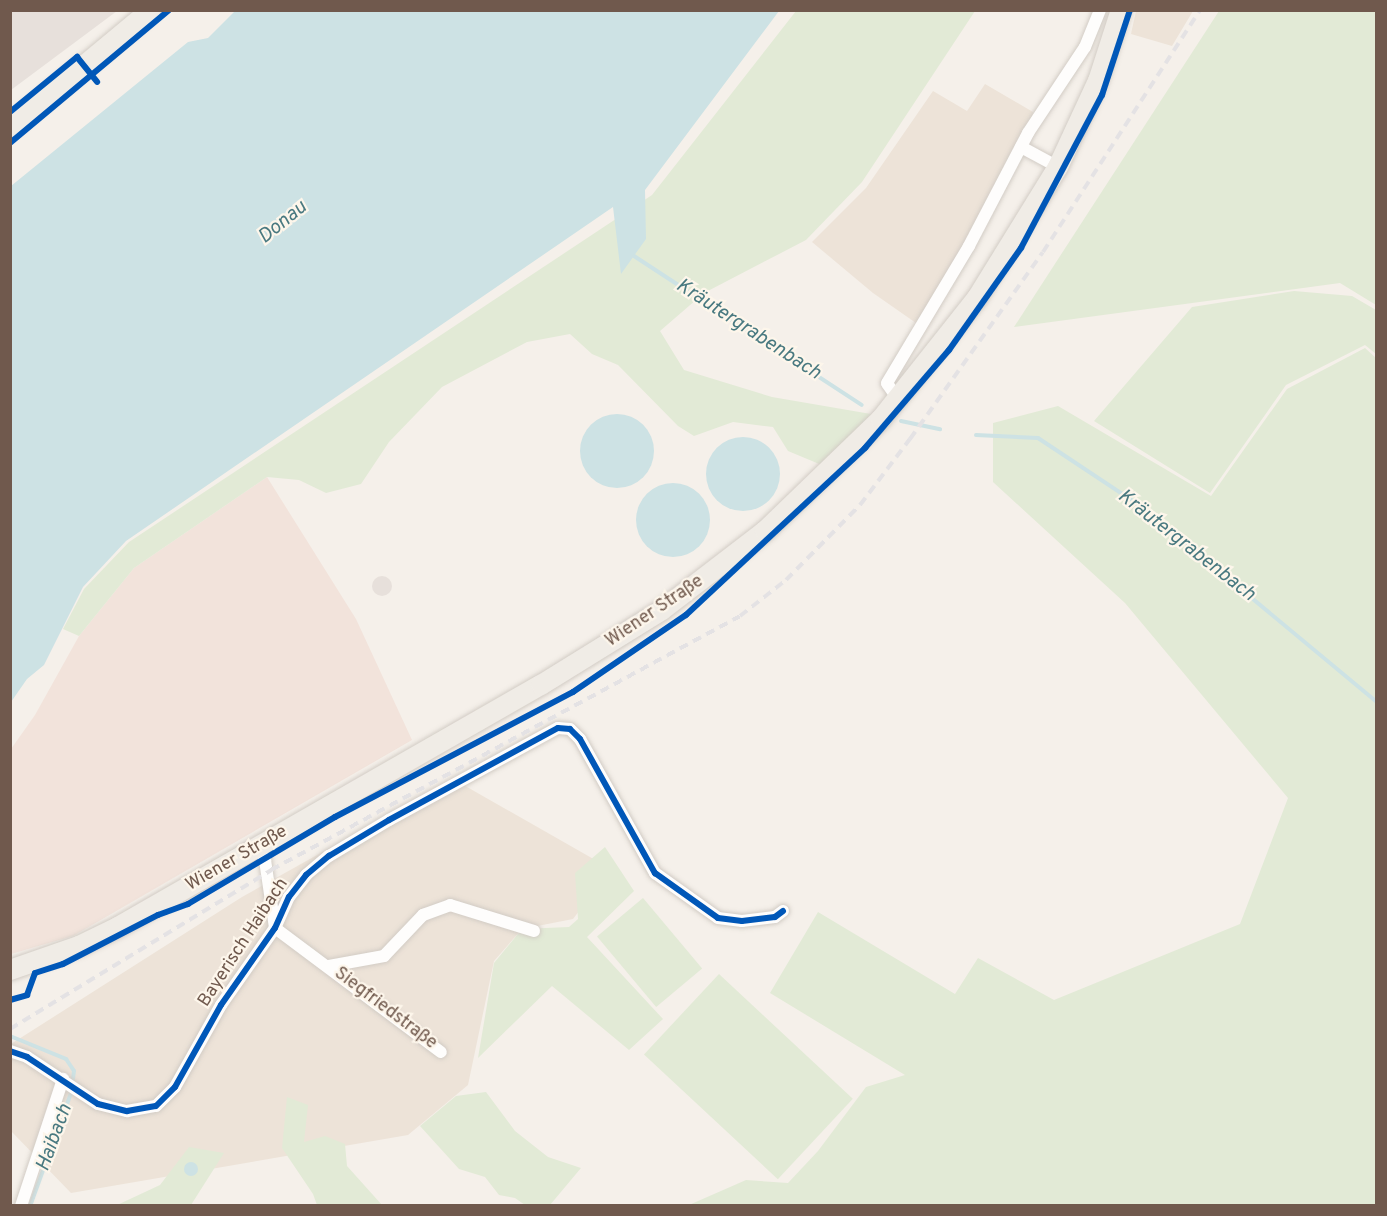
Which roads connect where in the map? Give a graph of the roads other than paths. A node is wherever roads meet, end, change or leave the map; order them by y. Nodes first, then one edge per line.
1 (151, 10) edge
2 (1100, 10) edge
3 (1121, 10) edge
4 (1084, 47) junction
5 (1107, 57) junction
6 (10, 127) edge
7 (1021, 147) junction
8 (1058, 167) junction
9 (898, 399) junction
10 (258, 846) junction
11 (783, 911) dead end
12 (276, 928) junction
13 (534, 931) dead end
14 (329, 966) junction
15 (10, 970) edge
16 (10, 1051) edge
17 (441, 1052) dead end
18 (66, 1081) junction
19 (21, 1206) edge

1 - 6 main road
2 - 4 street
3 - 5 main road, Wiener Straße
4 - 5 street
4 - 7 street
5 - 8 main road, Wiener Straße
7 - 8 street
7 - 9 street
8 - 9 main road, Wiener Straße
9 - 10 main road, Wiener Straße
10 - 12 street
10 - 15 main road, Wiener Straße
11 - 12 street, Bayerisch Haibach
12 - 14 street, Siegfriedstraße
12 - 18 street, Bayerisch Haibach
13 - 14 street
14 - 17 street, Siegfriedstraße
16 - 18 street, Bayerisch Haibach
18 - 19 street

